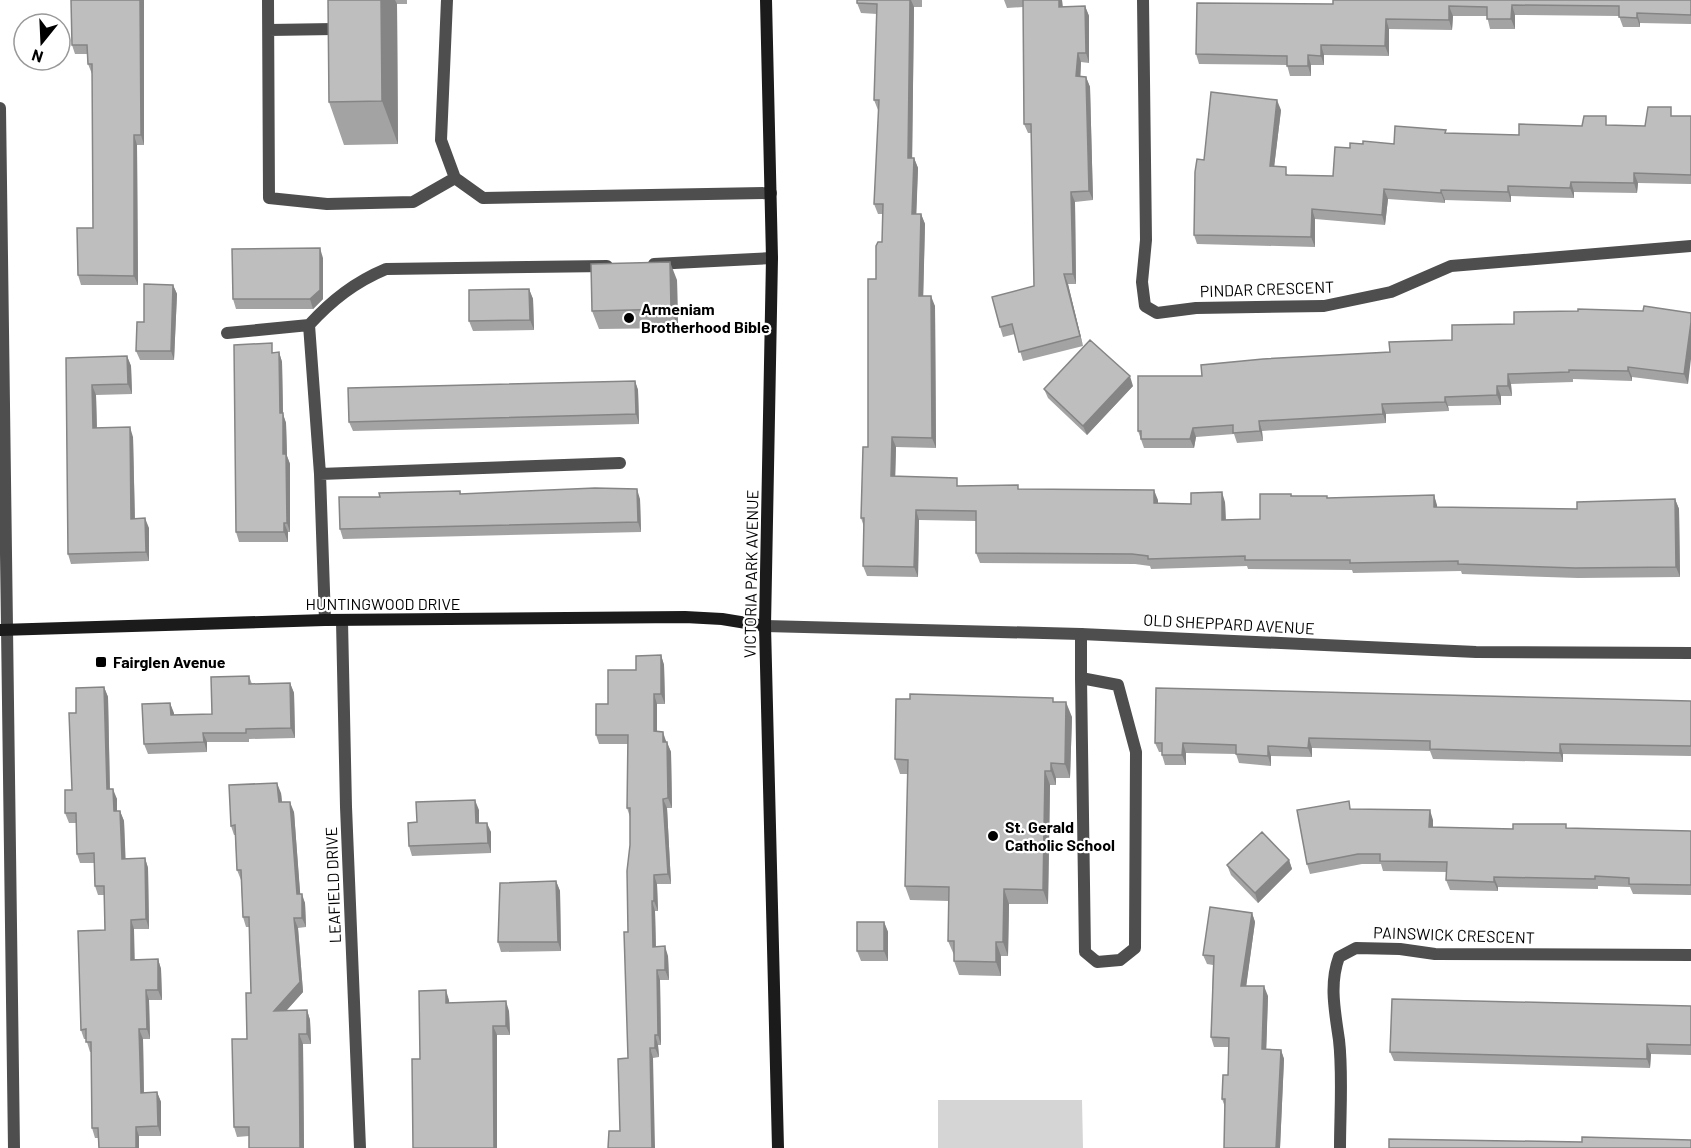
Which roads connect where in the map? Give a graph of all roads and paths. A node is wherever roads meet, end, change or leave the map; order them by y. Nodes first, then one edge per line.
1 (268, 0) edge
2 (447, 0) edge
3 (766, 0) edge
4 (1143, 0) edge
5 (334, 29) edge
6 (268, 30) junction
7 (0, 108) edge
8 (455, 178) junction
9 (771, 193) junction
10 (1691, 246) edge
11 (772, 258) junction
12 (640, 265) edge
13 (616, 266) edge
14 (309, 325) junction
15 (227, 333) dead end
16 (620, 463) dead end
17 (320, 474) junction
18 (325, 620) junction
19 (342, 621) junction
20 (765, 626) junction
21 (3, 630) edge
22 (1081, 634) junction
23 (1691, 652) edge
24 (1081, 678) junction
25 (1691, 955) edge
26 (14, 1148) edge
27 (360, 1148) edge
28 (778, 1148) edge
29 (1340, 1148) edge

1 - 6 street
2 - 8 street
3 - 9 main road, VICTORIA PARK AVENUE
4 - 10 street, PINDAR CRESCENT
5 - 6 street
6 - 8 street
7 - 21 street
8 - 9 street
9 - 11 main road, VICTORIA PARK AVENUE
11 - 12 street
11 - 20 main road, VICTORIA PARK AVENUE
13 - 14 street
14 - 15 street
14 - 17 street
16 - 17 street
17 - 18 street
18 - 19 main road, HUNTINGWOOD DRIVE
18 - 21 main road, HUNTINGWOOD DRIVE
19 - 20 main road, HUNTINGWOOD DRIVE
19 - 27 street, LEAFIELD DRIVE
20 - 22 street, OLD SHEPPARD AVENUE
20 - 28 main road, VICTORIA PARK AVENUE
21 - 26 street
22 - 23 street, OLD SHEPPARD AVENUE
22 - 24 street
24 - 24 street
25 - 29 street, PAINSWICK CRESCENT

